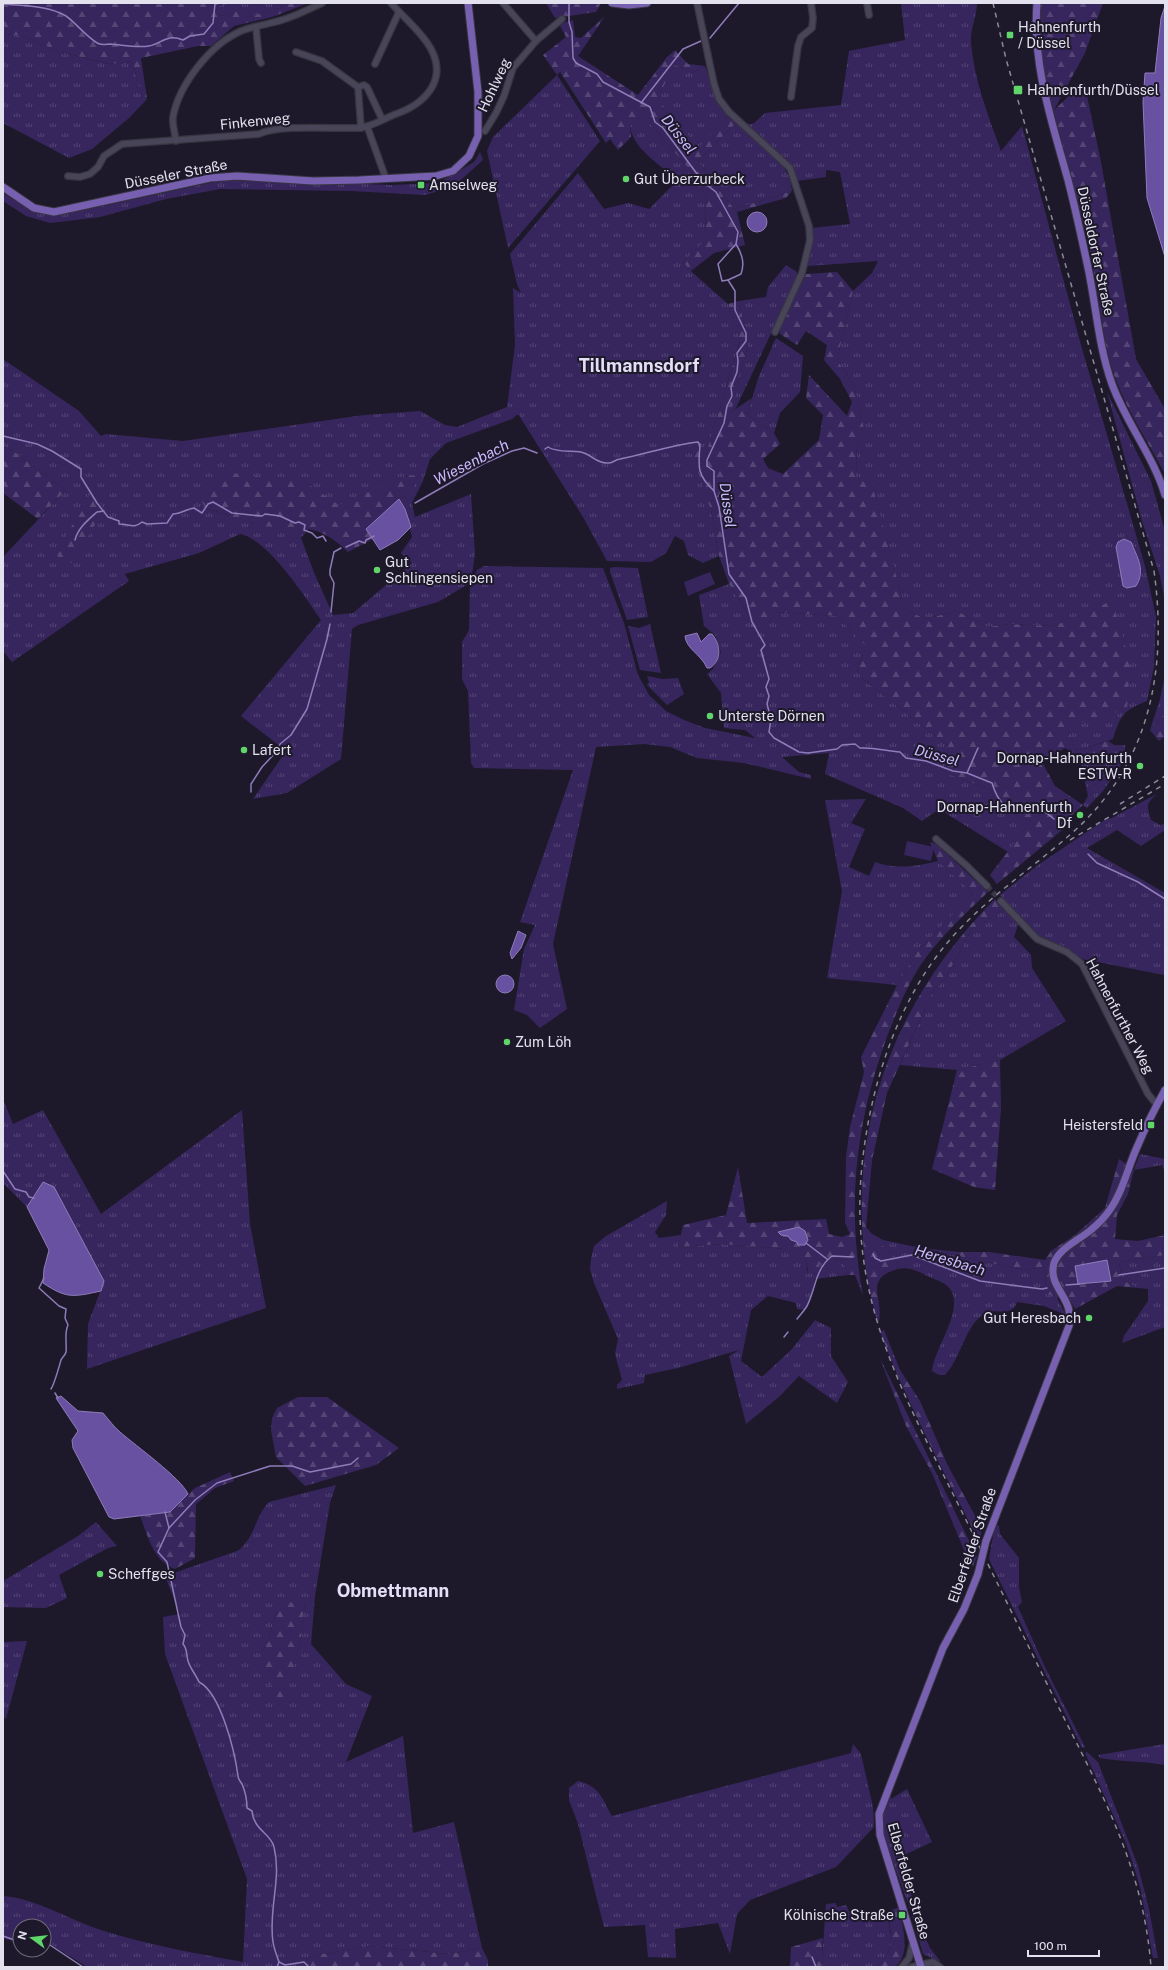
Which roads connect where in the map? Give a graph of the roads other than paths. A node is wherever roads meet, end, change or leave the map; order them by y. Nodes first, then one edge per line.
1 (322, 3) edge
2 (391, 3) edge
3 (468, 3) edge
4 (503, 3) edge
5 (612, 3) edge
6 (646, 3) edge
7 (697, 3) edge
8 (811, 3) edge
9 (867, 3) edge
10 (1037, 3) edge
11 (399, 12) junction
12 (870, 15) dead end
13 (562, 19) dead end
14 (256, 27) junction
15 (536, 40) junction
16 (296, 52) dead end
17 (261, 63) dead end
18 (375, 64) dead end
19 (358, 87) junction
20 (791, 97) dead end
21 (382, 119) junction
22 (364, 127) junction
23 (485, 131) dead end
24 (176, 141) junction
25 (68, 176) dead end
26 (386, 179) junction
27 (3, 187) edge
28 (775, 332) dead end
29 (1165, 495) edge
30 (936, 839) dead end
31 (987, 886) tunnel mouth
32 (1001, 901) tunnel mouth
33 (1165, 1090) edge
34 (1161, 1101) edge
35 (913, 1940) junction
36 (920, 1966) edge
37 (902, 1967) edge
38 (912, 1967) edge
39 (940, 1967) edge

1 - 14 street
2 - 11 street, Finkenweg
3 - 26 main road, Düsseler Straße
4 - 15 street
5 - 6 main road
7 - 28 street
8 - 20 street
9 - 12 street
10 - 29 main road, Düsseldorfer Straße
11 - 18 street
11 - 21 street, Finkenweg
13 - 15 street, Hohlweg
14 - 17 street
14 - 24 street
15 - 23 street, Hohlweg
16 - 19 street
19 - 21 street
19 - 22 street
21 - 22 street, Finkenweg
22 - 24 street, Finkenweg
22 - 26 street
24 - 25 street, Finkenweg
26 - 27 main road, Düsseler Straße
30 - 31 street
32 - 34 street, Hahnenfurther Weg
33 - 34 main road
34 - 35 main road, Elberfelder Straße, bridge
35 - 36 main road, Elberfelder Straße
35 - 37 street
36 - 38 street
36 - 39 street

